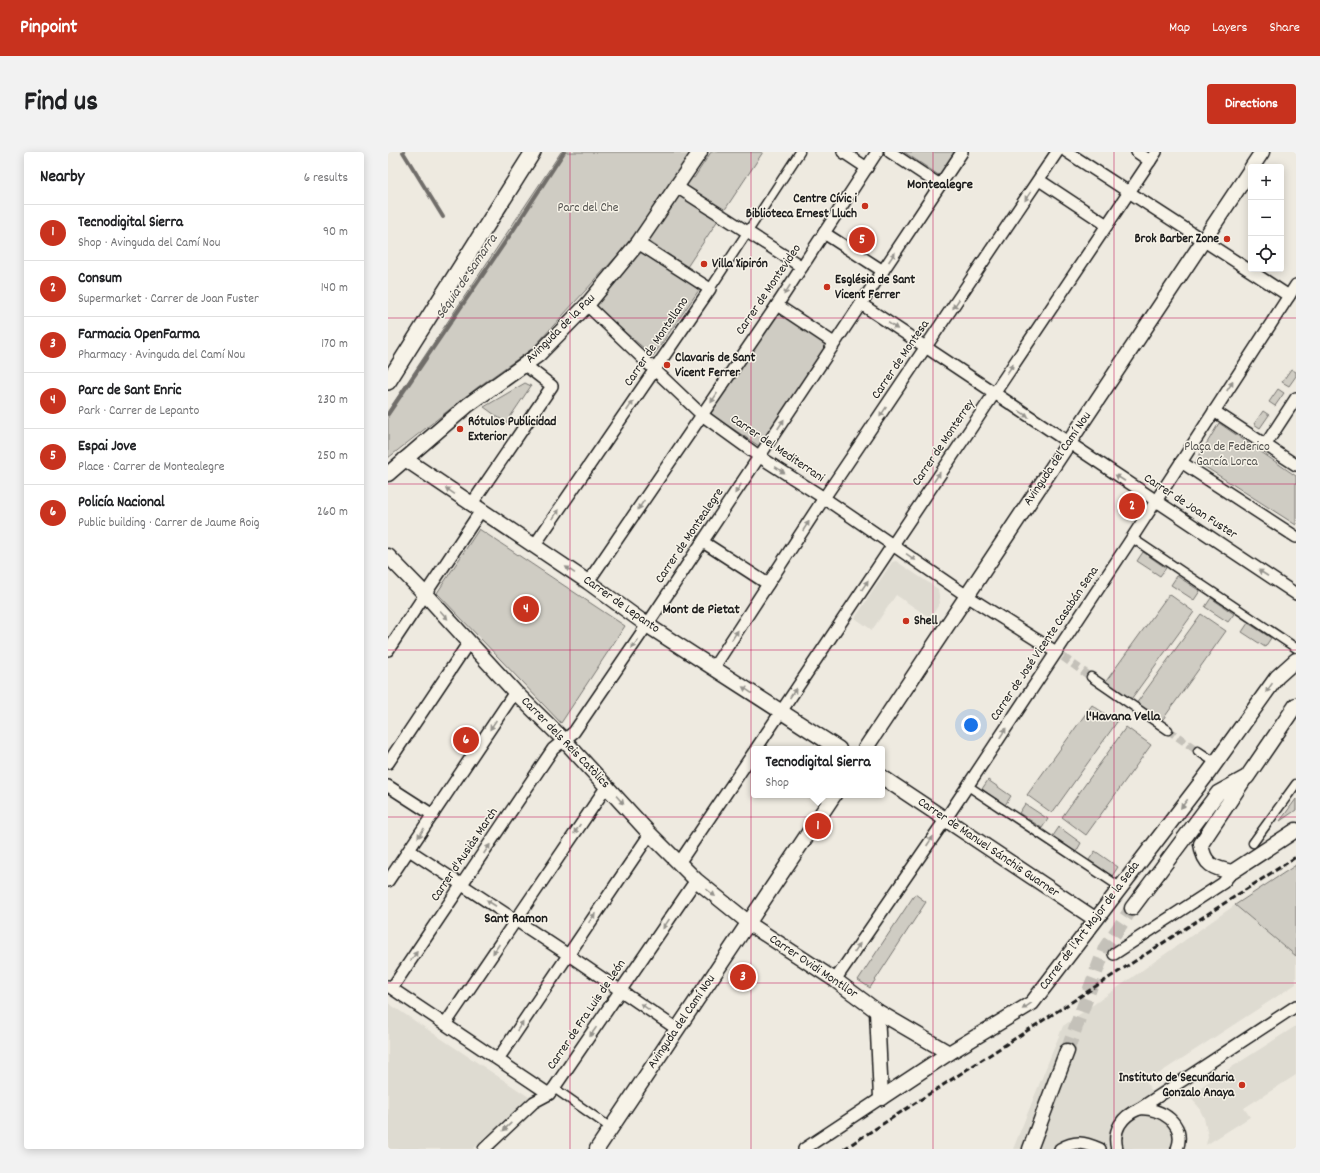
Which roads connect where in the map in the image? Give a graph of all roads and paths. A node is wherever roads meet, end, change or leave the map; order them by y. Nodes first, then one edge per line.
1 (534, 152) edge
2 (700, 152) edge
3 (800, 152) edge
4 (843, 152) edge
5 (877, 152) edge
6 (890, 152) edge
7 (962, 152) edge
8 (1057, 152) edge
9 (1067, 152) edge
10 (1137, 152) edge
11 (1262, 152) edge
12 (1153, 156) edge
13 (1254, 164) edge
14 (867, 168) junction
15 (1248, 174) edge
16 (1039, 180) junction
17 (940, 185) junction
18 (677, 187) junction
19 (1129, 193) junction
20 (1107, 225) junction
21 (748, 232) junction
22 (824, 233) junction
23 (1203, 240) junction
24 (638, 243) junction
25 (802, 267) junction
26 (883, 271) junction
27 (1296, 285) edge
28 (710, 289) junction
29 (1289, 296) junction
30 (861, 304) junction
31 (587, 305) junction
32 (777, 305) junction
33 (834, 343) junction
34 (927, 348) junction
35 (525, 365) junction
36 (655, 370) junction
37 (388, 382) edge
38 (994, 393) junction
39 (1296, 398) edge
40 (1214, 411) junction
41 (702, 415) junction
42 (1068, 444) junction
43 (1266, 444) junction
44 (760, 457) junction
45 (405, 459) junction
46 (1181, 462) junction
47 (1296, 465) edge
48 (388, 474) edge
49 (824, 498) junction
50 (1156, 501) junction
51 (476, 508) junction
52 (1296, 537) edge
53 (1132, 538) junction
54 (703, 542) junction
55 (892, 544) junction
56 (534, 546) junction
57 (388, 556) edge
58 (588, 582) junction
59 (768, 584) junction
60 (425, 594) junction
61 (1296, 594) edge
62 (967, 596) junction
63 (648, 625) junction
64 (469, 642) junction
65 (1296, 648) edge
66 (388, 650) edge
67 (1059, 655) junction
68 (1296, 660) edge
69 (714, 667) junction
70 (1091, 677) tunnel mouth
71 (515, 692) junction
72 (1296, 705) edge
73 (780, 712) junction
74 (1168, 730) tunnel mouth
75 (564, 740) junction
76 (758, 746) edge
77 (834, 746) edge
78 (867, 746) edge
79 (1198, 751) tunnel mouth
80 (751, 756) edge
81 (388, 763) edge
82 (1212, 768) junction
83 (1247, 777) junction
84 (885, 779) edge
85 (1296, 784) edge
86 (388, 786) edge
87 (607, 786) junction
88 (968, 786) junction
89 (832, 798) edge
90 (433, 815) junction
91 (945, 820) junction
92 (1194, 823) junction
93 (1296, 830) edge
94 (650, 834) junction
95 (1253, 842) dead end
96 (409, 850) junction
97 (679, 863) junction
98 (1232, 872) junction
99 (696, 880) junction
100 (388, 881) edge
101 (463, 885) junction
102 (1120, 887) junction
103 (1132, 908) tunnel mouth
104 (516, 919) junction
105 (1095, 919) junction
106 (748, 923) junction
107 (568, 954) junction
108 (1114, 954) dead end
109 (835, 980) junction
110 (390, 987) edge
111 (622, 990) junction
112 (1296, 1006) edge
113 (877, 1011) junction
114 (446, 1023) junction
115 (677, 1029) junction
116 (1067, 1051) tunnel mouth
117 (948, 1053) junction
118 (498, 1059) junction
119 (552, 1091) junction
120 (881, 1098) junction
121 (1139, 1109) junction
122 (611, 1128) junction
123 (484, 1149) edge
124 (597, 1149) edge
125 (804, 1149) edge
126 (1030, 1149) edge
127 (1060, 1149) edge
128 (1100, 1149) edge
129 (1117, 1149) edge
130 (1177, 1149) edge

1 - 37 main road
2 - 18 street, Avinguda de la Pau
3 - 21 street, Carrer de Montellano
4 - 14 street
5 - 14 street, Carrer de Montevideo
6 - 17 street
7 - 17 street, Carrer de Montealegre
8 - 16 street, Carrer de Montesa
9 - 19 street
10 - 12 street
11 - 13 street, Avinguda del Camí Nou
12 - 19 street, Carrer de Monterrey
14 - 22 street, Carrer de Montevideo
15 - 23 street, Avinguda del Camí Nou
16 - 20 street
16 -> 34 street, Carrer de Montesa
26 -> 17 street, Carrer de Montealegre
18 - 21 street
18 - 24 street, Avinguda de la Pau
19 - 20 street, Carrer de Monterrey
19 - 23 street
38 -> 20 street, Carrer de Monterrey
21 - 25 street
21 - 28 street, Carrer de Montellano
22 - 25 street, Carrer de Montevideo
22 - 26 street
23 - 29 street
23 - 42 street, Avinguda del Camí Nou
24 - 28 street
24 - 31 street, Avinguda de la Pau
25 -> 32 street, Carrer de Montevideo
26 - 30 street, Carrer de Montealegre
27 - 29 street, Carrer de José Vicente Casabán Sena
28 - 36 street, Carrer de Montellano
40 -> 29 street, Carrer de José Vicente Casabán Sena
30 - 33 street, Carrer de Montealegre
30 -> 34 street, Carrer de Joan Fuster
31 - 35 street, Avinguda de la Pau
31 - 36 street, Carrer del Mediterrani
32 - 33 street
32 -> 41 street, Carrer de Montevideo
44 -> 33 street, Carrer de Montealegre
34 - 38 street, Carrer de Joan Fuster
34 -> 49 street, Carrer de Montesa
35 - 45 street, Avinguda de la Pau
35 - 51 street
36 - 41 street, Carrer del Mediterrani
56 -> 36 street, Carrer de Montellano
38 -> 42 street, Carrer de Joan Fuster
55 -> 38 street, Carrer de Monterrey
39 - 43 street
40 - 43 street
40 - 46 street, Carrer de José Vicente Casabán Sena
41 - 44 street, Carrer del Mediterrani
41 -> 58 street, Carrer de Montevideo
50 -> 42 street, Carrer de Joan Fuster
42 - 62 street, Avinguda del Camí Nou
43 - 47 street
44 -> 49 street, Carrer del Mediterrani
44 -> 54 street, Carrer de Montealegre
45 - 48 street, Avinguda de la Pau
51 -> 45 street, Carrer de Lepanto
46 - 50 street, Carrer de José Vicente Casabán Sena
46 - 52 street
49 - 55 street, Carrer del Mediterrani
59 -> 49 street, Carrer de Montesa
50 - 53 street, Carrer de José Vicente Casabán Sena
61 -> 50 street, Carrer de Joan Fuster
51 - 56 street, Carrer de Lepanto
51 - 60 street
53 - 65 street
53 - 67 street, Carrer de José Vicente Casabán Sena
54 - 59 street
54 - 63 street, Carrer de Montealegre
55 -> 62 street, Carrer del Mediterrani
73 -> 55 street, Carrer de Monterrey
58 -> 56 street, Carrer de Lepanto
57 - 60 street, Carrer dels Reis Catòlics
58 - 63 street, Carrer de Lepanto
69 -> 59 street, Carrer de Montesa
60 -> 64 street, Carrer dels Reis Catòlics
60 - 66 street
62 - 67 street, Carrer del Mediterrani
62 - 78 street, Avinguda del Camí Nou
63 - 69 street, Carrer de Lepanto
63 -> 75 street, Carrer de Montealegre
64 - 71 street, Carrer dels Reis Catòlics
64 - 81 street
88 -> 67 street, Carrer de José Vicente Casabán Sena
68 -> 82 street, Carrer de l'Art Major de la Seda
73 -> 69 street, Carrer de Lepanto
70 - 74 street
71 - 75 street, Carrer dels Reis Catòlics
71 -> 90 street
72 - 83 street, Carrer de l'Art Major de la Seda
73 - 76 street, Carrer de Monterrey
73 - 77 street, Carrer de Lepanto
75 - 87 street, Carrer dels Reis Catòlics
101 -> 75 street, Carrer d'Ausiàs March
79 - 82 street
80 - 97 street
82 - 92 street, Carrer de l'Art Major de la Seda
82 -> 102 street, Carrer de l'Art Major de la Seda
83 - 92 street, Carrer de l'Art Major de la Seda
83 - 98 street, Carrer de l'Art Major de la Seda
84 - 91 street, Carrer de Manuel Sánchis Guarner
85 - 95 street
86 - 90 street
87 -> 94 street, Carrer dels Reis Catòlics
87 -> 104 street
88 - 91 street, Carrer de José Vicente Casabán Sena
88 - 102 street
89 - 106 street, Avinguda del Camí Nou
90 -> 96 street
91 - 105 street, Carrer de Manuel Sánchis Guarner
109 -> 91 street, Carrer de José Vicente Casabán Sena
92 - 103 street, Carrer de l'Art Major de la Seda
93 - 98 street
94 - 97 street, Carrer dels Reis Catòlics
107 -> 94 street
96 - 100 street
96 - 101 street
97 - 99 street, Carrer dels Reis Catòlics
98 - 108 street
99 -> 106 street, Carrer dels Reis Catòlics
99 -> 111 street, Carrer de Fra Luis de León
104 -> 101 street
110 -> 101 street, Carrer d'Ausiàs March
102 - 105 street, Carrer de l'Art Major de la Seda
104 - 107 street
104 -> 114 street
105 -> 117 street, Carrer de l'Art Major de la Seda
106 - 109 street, Carrer Ovidi Montllor
106 - 115 street, Avinguda del Camí Nou
107 - 111 street
118 -> 107 street
109 - 113 street, Carrer Ovidi Montllor
110 - 114 street
115 -> 111 street
111 -> 119 street, Carrer de Fra Luis de León
112 - 121 street
113 - 117 street, Carrer Ovidi Montllor
113 - 120 street
114 - 118 street
115 - 122 street, Avinguda del Camí Nou
116 - 126 street
117 - 120 street, Carrer de l'Art Major de la Seda
118 - 119 street
119 - 122 street
119 -> 123 street, Carrer de Fra Luis de León
120 - 125 street
121 - 129 street
121 - 130 street
122 - 124 street, Avinguda del Camí Nou
127 - 128 street

